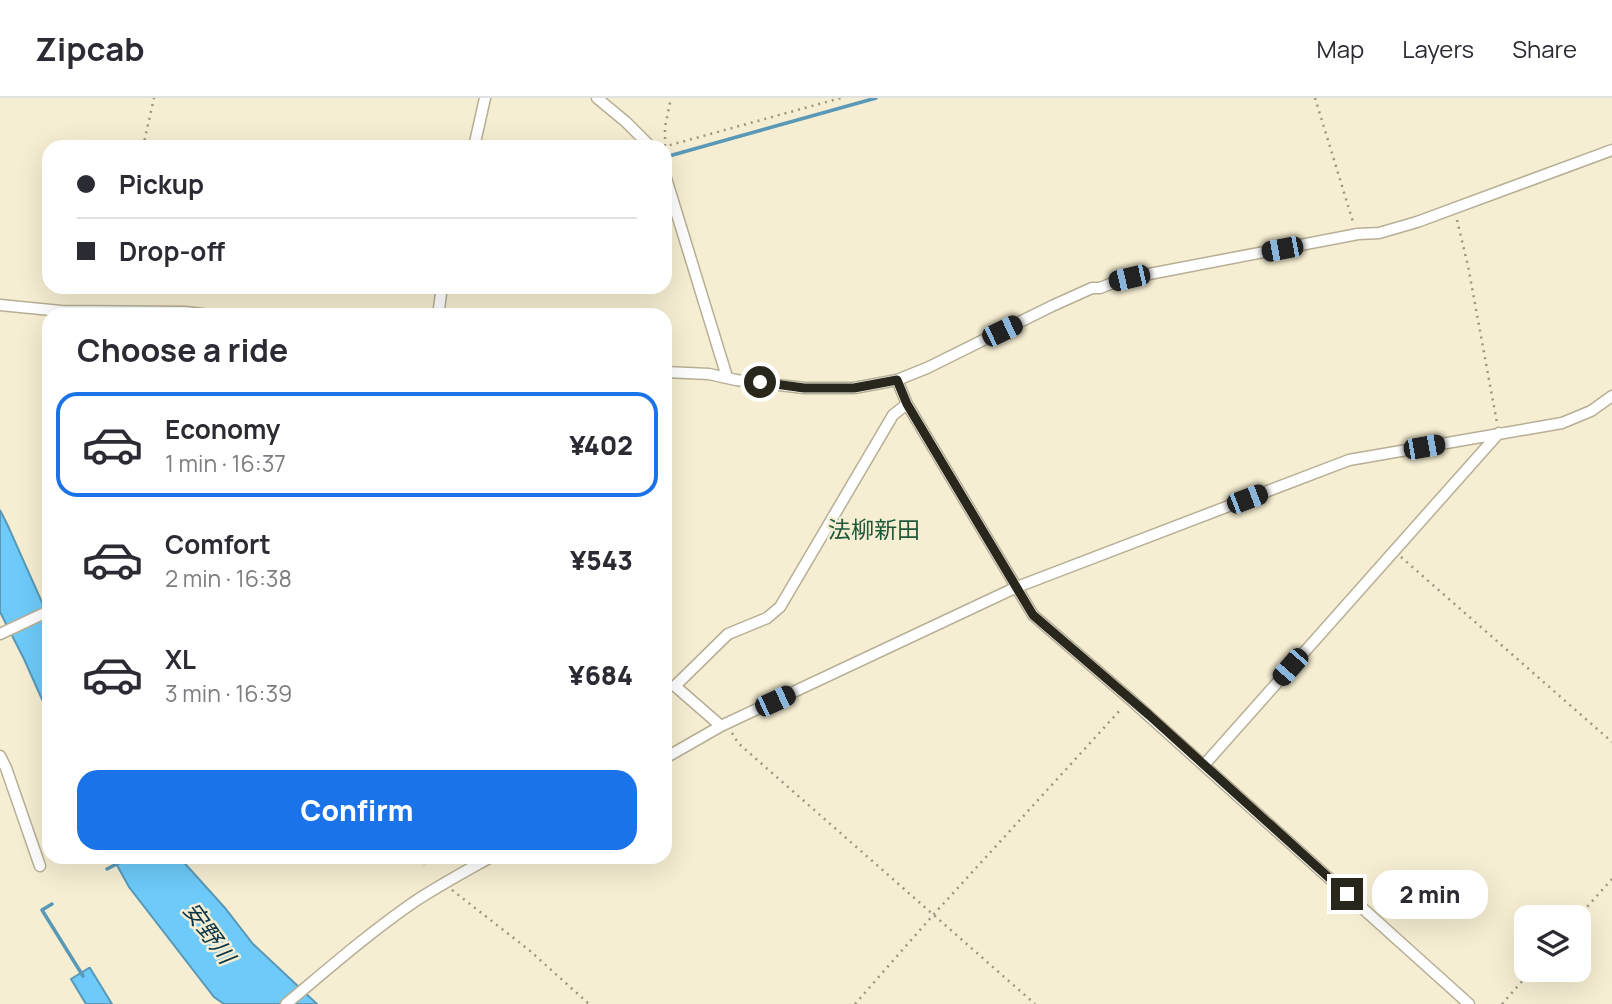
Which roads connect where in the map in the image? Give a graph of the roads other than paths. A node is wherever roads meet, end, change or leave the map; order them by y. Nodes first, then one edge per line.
1 (485, 98) edge
2 (597, 98) edge
3 (476, 140) edge
4 (644, 140) edge
5 (1612, 149) edge
6 (672, 198) edge
7 (0, 305) edge
8 (42, 309) edge
9 (672, 372) edge
10 (727, 377) junction
11 (897, 380) junction
12 (1612, 396) edge
13 (907, 404) junction
14 (1499, 433) junction
15 (1017, 587) junction
16 (42, 614) edge
17 (0, 634) edge
18 (724, 725) junction
19 (672, 754) edge
20 (0, 756) edge
21 (1204, 765) junction
22 (478, 864) edge
23 (40, 866) dead end
24 (286, 1004) edge
25 (1469, 1004) edge

1 - 3 street
2 - 4 street
5 - 11 street
6 - 10 street
7 - 8 street
9 - 10 street
10 - 11 street
11 - 13 street
12 - 14 street
13 - 15 street
13 - 18 street
14 - 15 street
14 - 21 street
15 - 18 street
15 - 21 street
16 - 17 street
18 - 19 street
20 - 23 street
21 - 25 street
22 - 24 street

